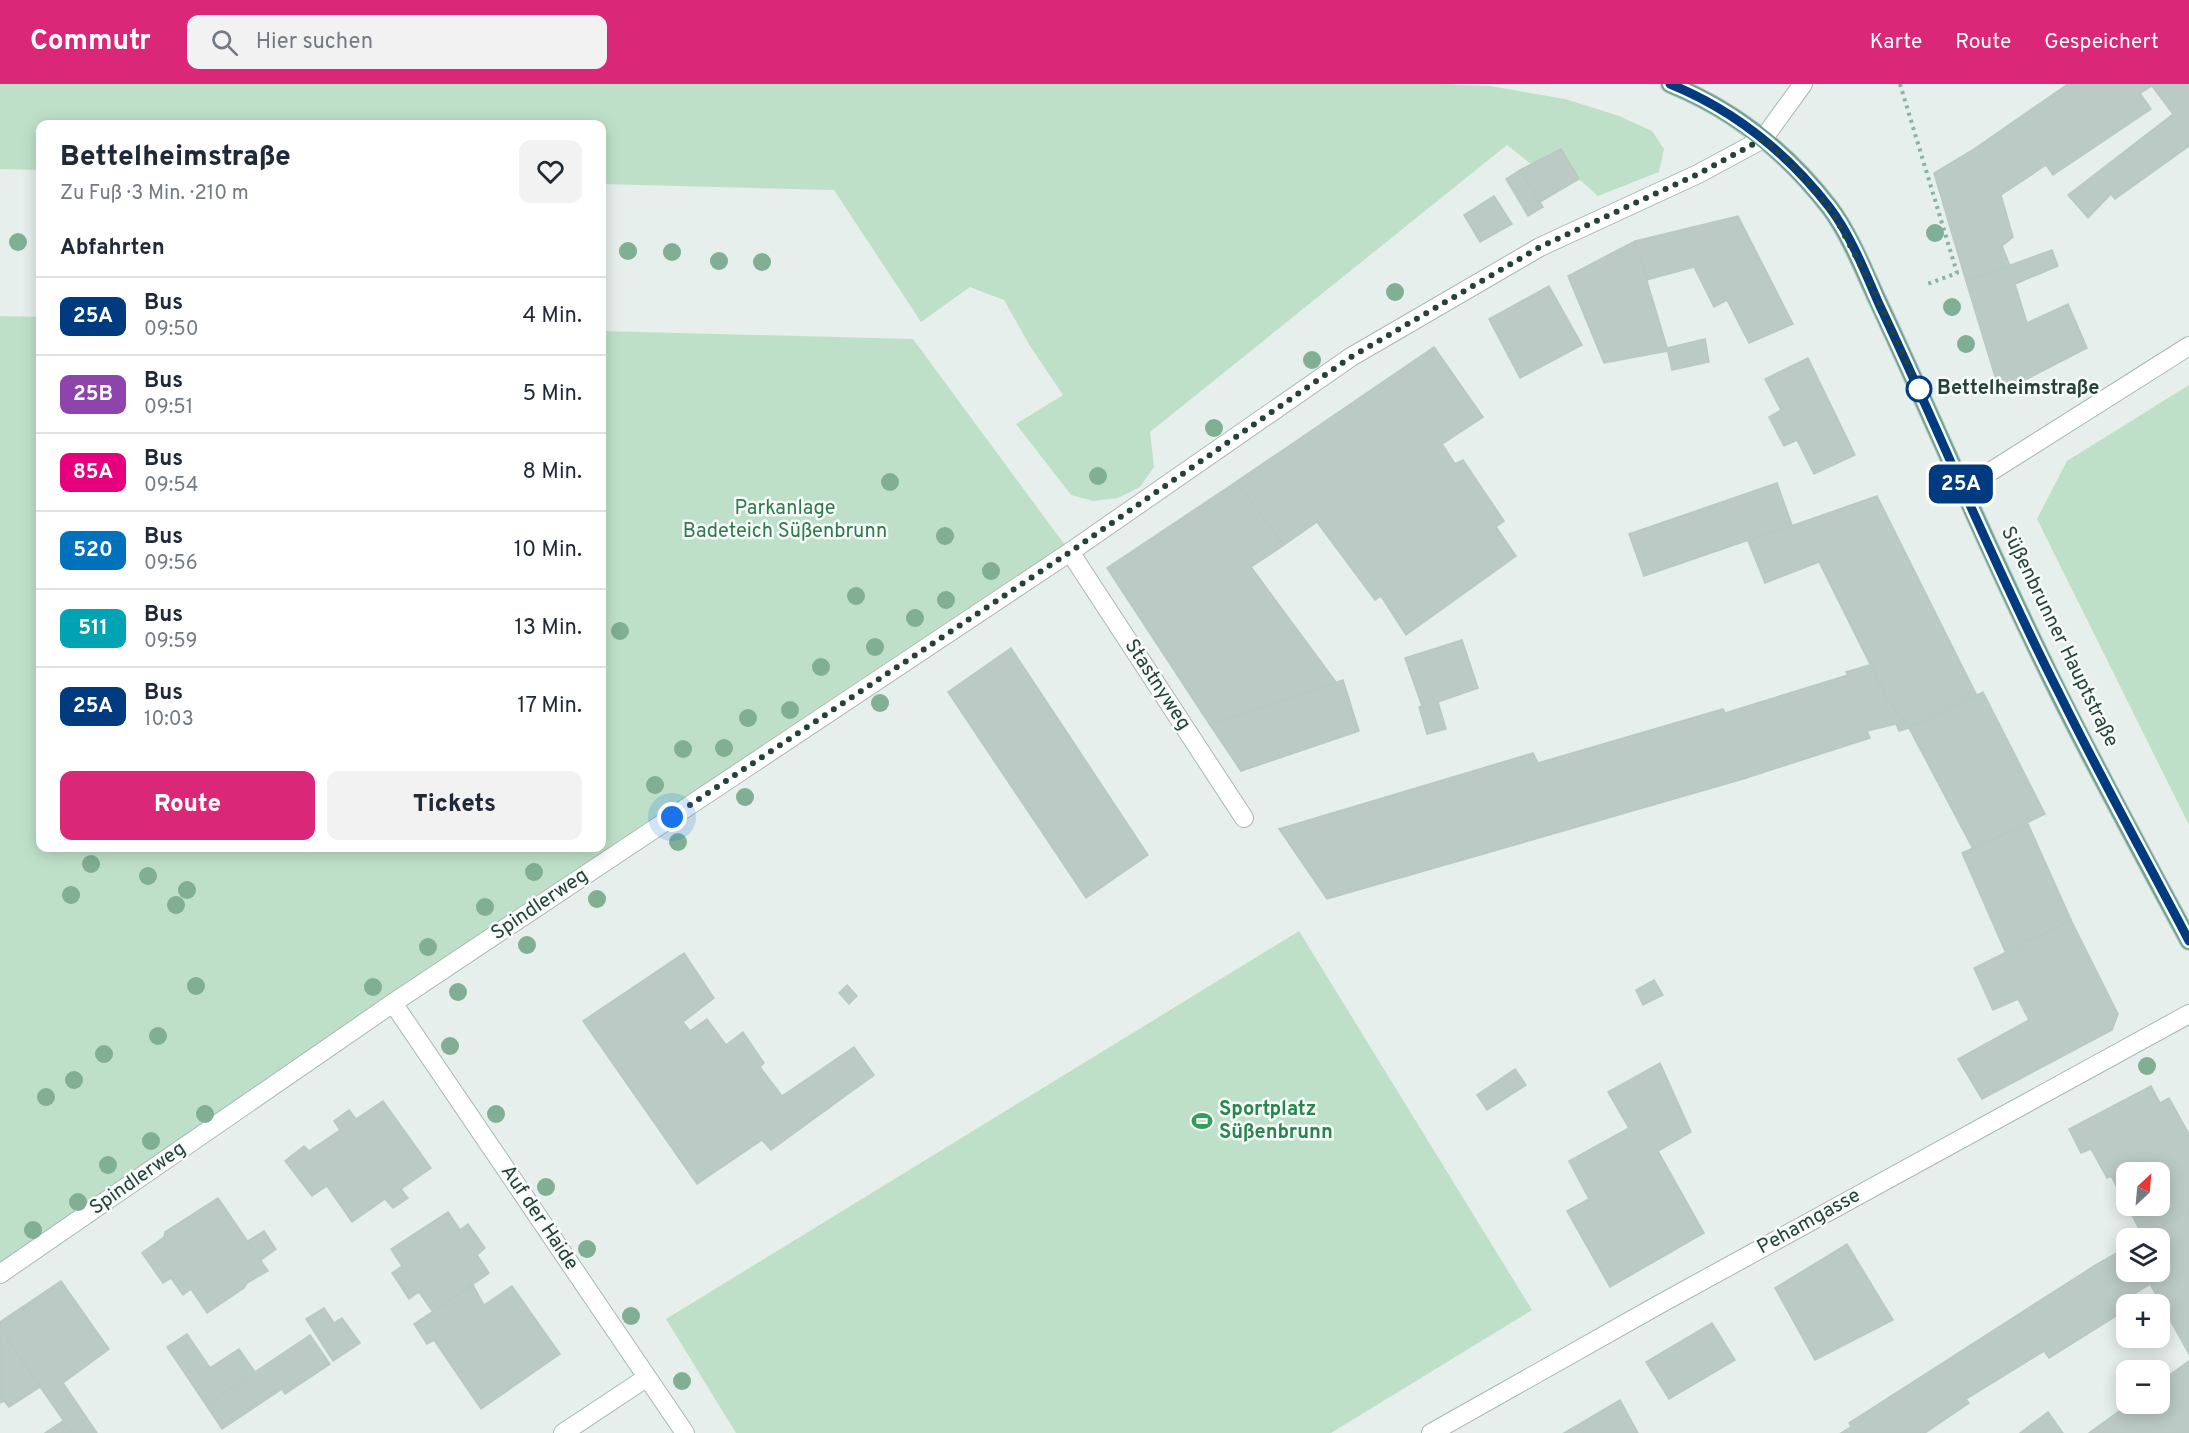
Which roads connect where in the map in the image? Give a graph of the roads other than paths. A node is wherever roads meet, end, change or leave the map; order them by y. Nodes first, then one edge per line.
1 (1670, 84) edge
2 (1803, 84) edge
3 (1763, 139) junction
4 (2189, 346) edge
5 (1963, 489) junction
6 (1070, 552) junction
7 (1244, 818) dead end
8 (2189, 941) edge
9 (393, 1003) junction
10 (2189, 1014) edge
11 (0, 1274) edge
12 (646, 1378) junction
13 (563, 1433) edge
14 (685, 1433) edge
15 (1431, 1433) edge

1 - 3 main road, Süßenbrunner Hauptstraße
2 - 3 street
3 - 5 main road, Süßenbrunner Hauptstraße
3 - 6 street, Spindlerweg
4 - 5 street
5 - 8 main road, Süßenbrunner Hauptstraße
6 - 7 street, Stastnyweg
6 - 9 street, Spindlerweg
9 - 11 street, Spindlerweg
9 - 12 street, Auf der Haide
10 - 15 street, Pehamgasse
12 - 13 street
12 - 14 street, Auf der Haide

